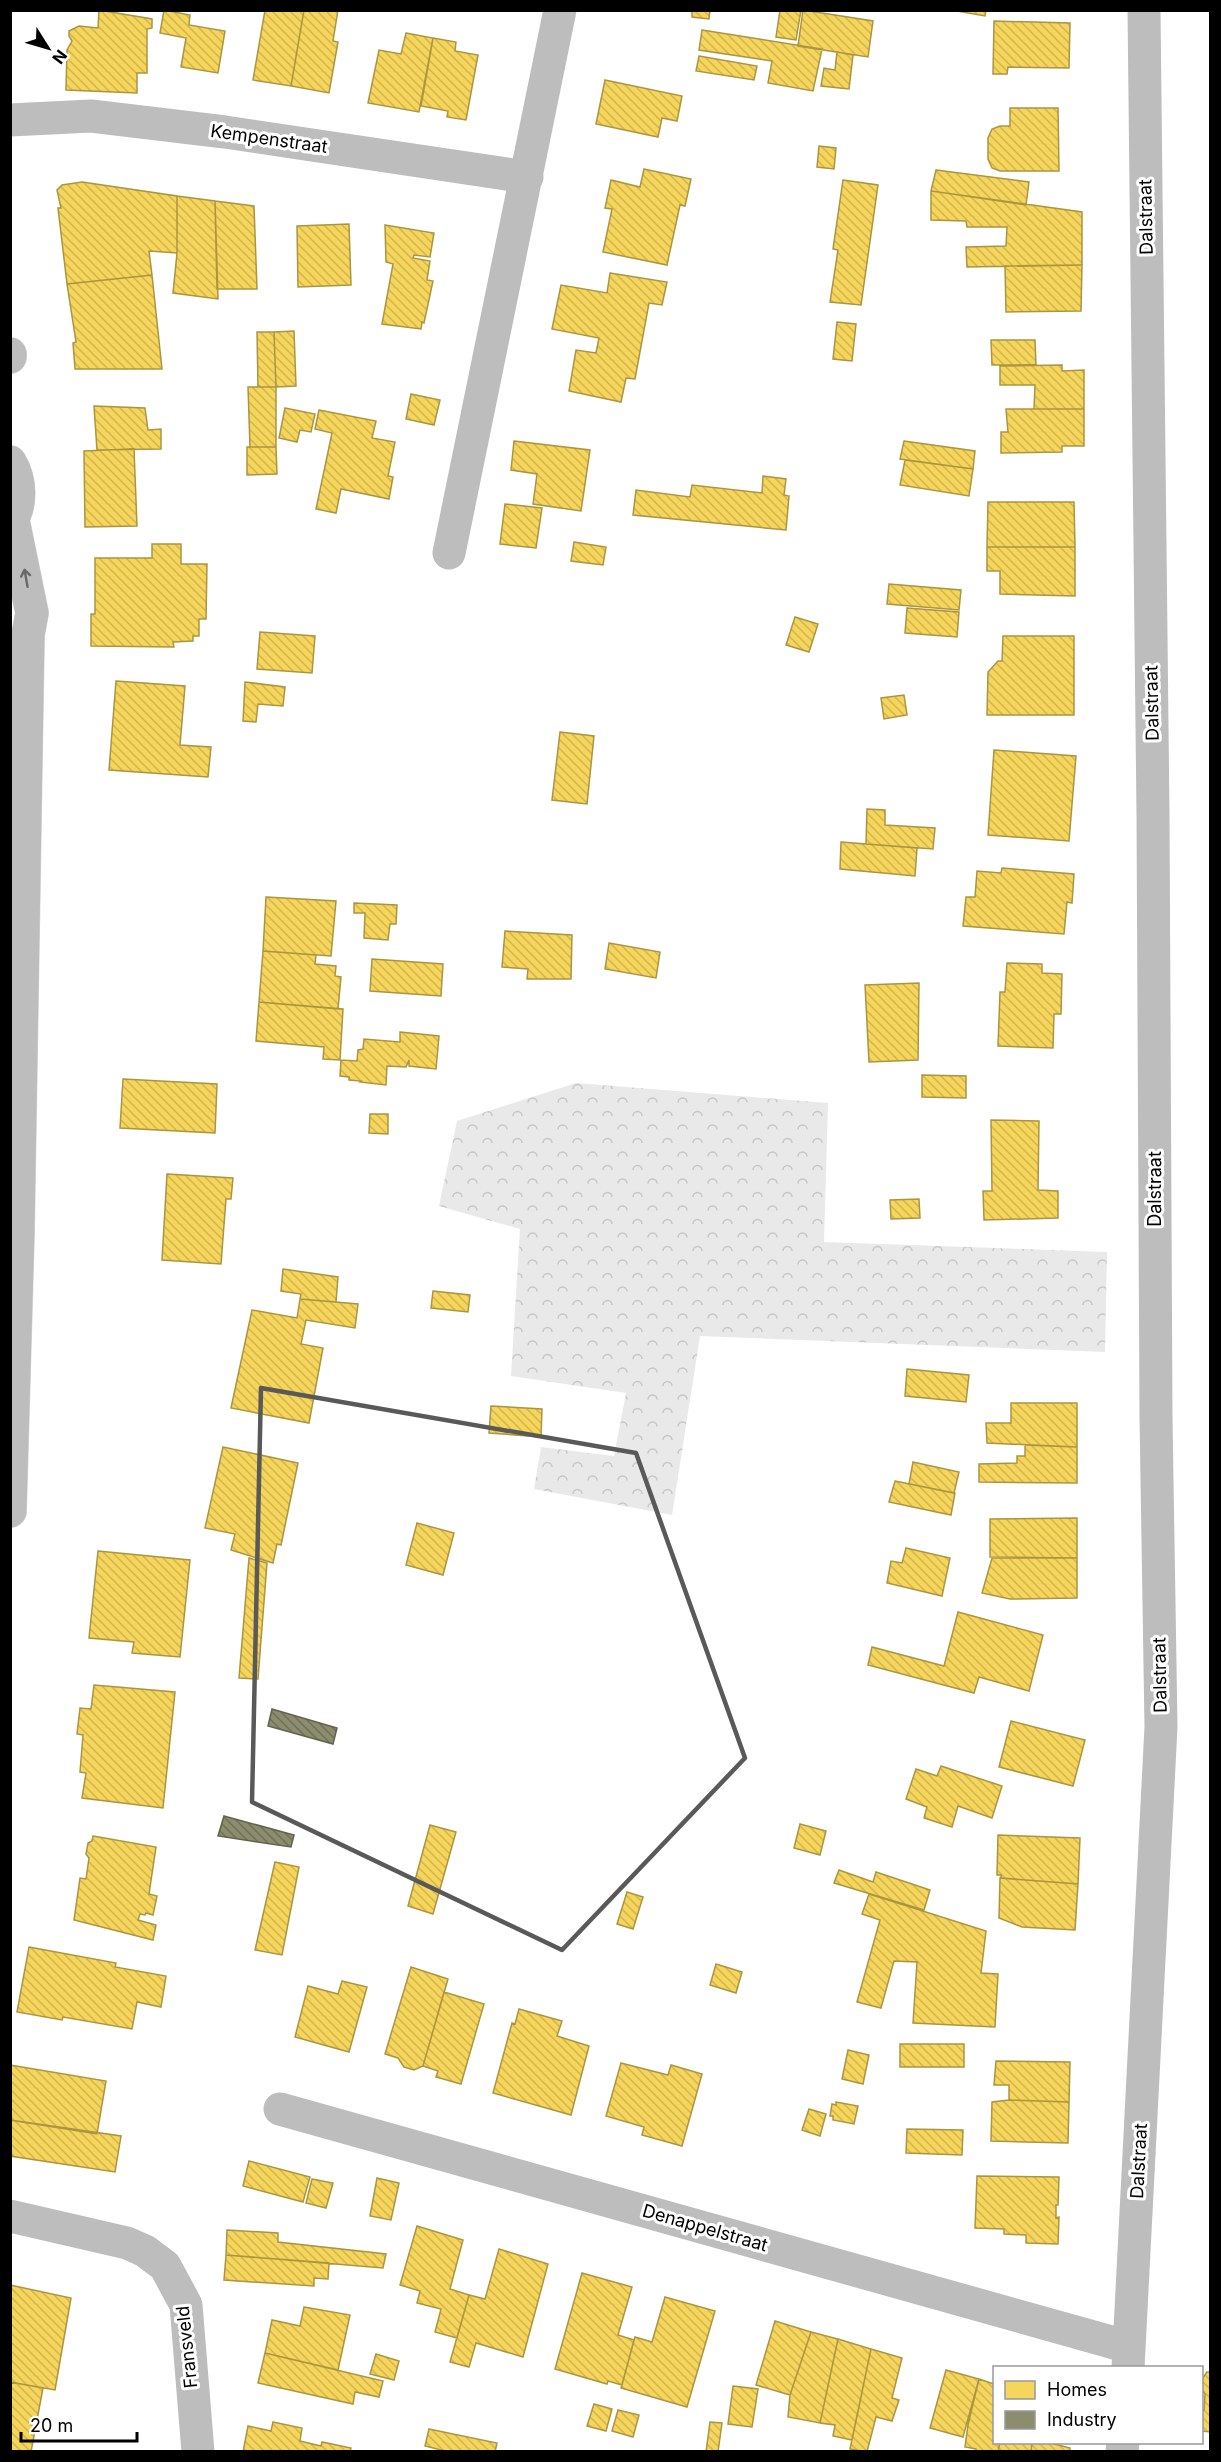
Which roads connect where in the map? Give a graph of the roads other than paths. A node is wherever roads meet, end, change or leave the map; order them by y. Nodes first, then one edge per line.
1 (560, 10) edge
2 (1144, 10) edge
3 (10, 120) edge
4 (527, 177) junction
5 (10, 462) edge
6 (12, 521) edge
7 (449, 553) dead end
8 (19, 622) edge
9 (10, 1511) edge
10 (280, 2109) dead end
11 (10, 2216) edge
12 (1128, 2357) edge
13 (198, 2451) edge

1 - 4 street
2 - 12 street, Dalstraat
3 - 4 street, Kempenstraat
4 - 7 street
5 - 6 street
8 -> 6 street
8 - 9 street
10 - 12 street, Denappelstraat
11 - 13 street, Fransveld

